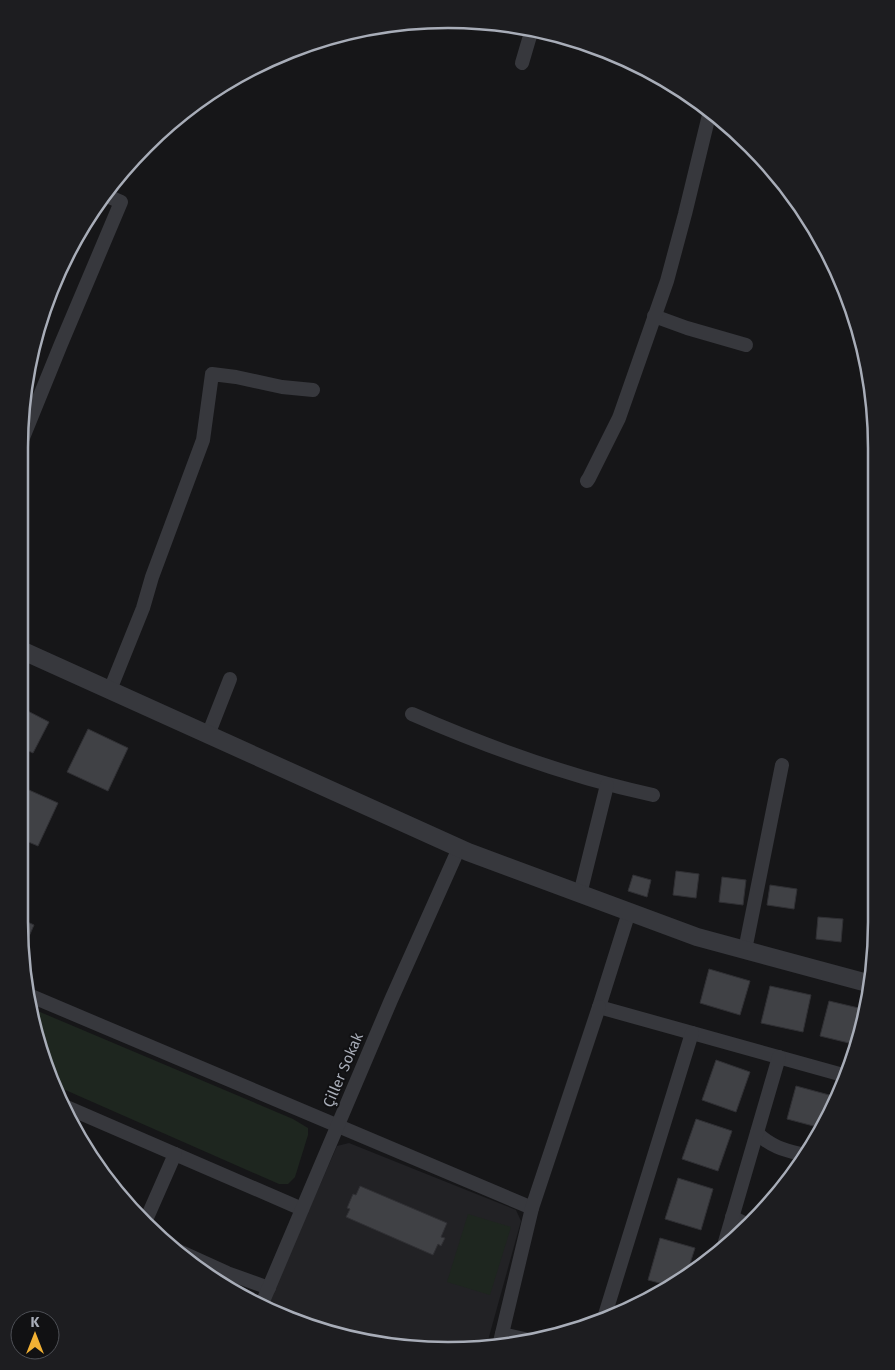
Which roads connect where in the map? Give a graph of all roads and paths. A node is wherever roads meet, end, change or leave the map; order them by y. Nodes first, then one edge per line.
1 (530, 36) edge
2 (522, 63) dead end
3 (708, 118) edge
4 (110, 197) edge
5 (654, 316) junction
6 (746, 346) dead end
7 (313, 390) dead end
8 (28, 425) edge
9 (586, 481) dead end
10 (28, 653) edge
11 (230, 679) dead end
12 (110, 690) junction
13 (412, 714) dead end
14 (208, 735) junction
15 (782, 765) dead end
16 (607, 785) junction
17 (653, 794) dead end
18 (459, 848) junction
19 (580, 894) junction
20 (629, 912) junction
21 (744, 950) junction
22 (863, 982) edge
23 (35, 998) edge
24 (599, 1006) junction
25 (692, 1033) junction
26 (779, 1057) junction
27 (839, 1074) edge
28 (72, 1109) edge
29 (337, 1126) junction
30 (757, 1133) junction
31 (175, 1154) junction
32 (798, 1154) edge
33 (532, 1208) junction
34 (302, 1209) junction
35 (148, 1216) edge
36 (732, 1217) junction
37 (741, 1222) edge
38 (727, 1235) edge
39 (198, 1260) edge
40 (269, 1288) junction
41 (264, 1300) edge
42 (606, 1312) edge
43 (501, 1338) edge

1 - 2 street
3 - 5 street
4 - 8 street
5 - 6 street
5 - 9 street
7 - 12 street
10 - 12 street
11 - 14 street
12 - 14 street
13 - 16 street
14 - 18 street
15 - 21 street
16 - 17 street
16 - 19 street
18 - 19 street
18 - 29 street, Çiller Sokak
19 - 20 street
20 - 21 street
20 - 24 street
21 - 22 street
23 - 29 street
24 - 25 street
24 - 33 street
25 - 26 street
25 - 42 street
26 - 27 street
26 - 30 street
28 - 31 street
29 - 33 street
29 - 34 street, Çiller Sokak
30 - 32 street
30 - 36 street
31 - 34 street
31 - 35 street
33 - 43 street
34 - 40 street, Çiller Sokak
36 - 37 street
36 - 38 street
39 - 40 street
40 - 41 street, Çiller Sokak

